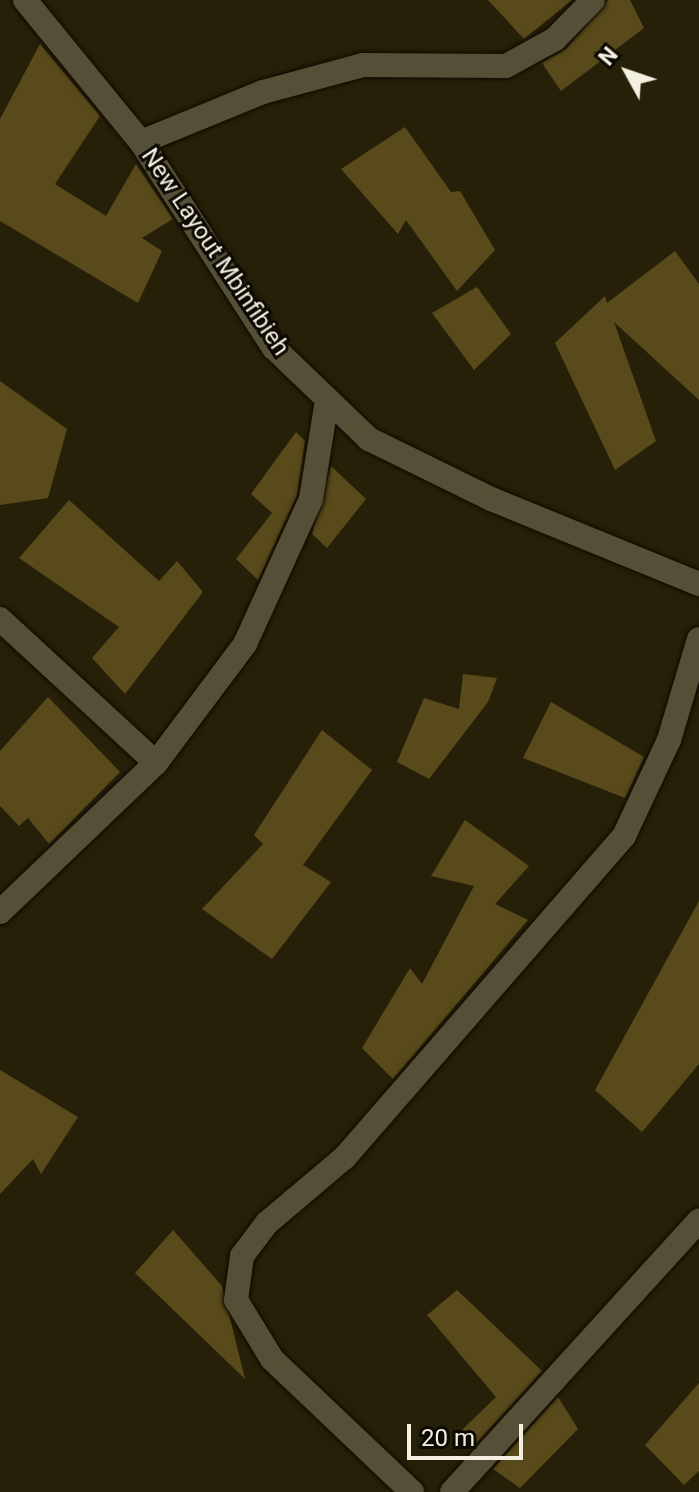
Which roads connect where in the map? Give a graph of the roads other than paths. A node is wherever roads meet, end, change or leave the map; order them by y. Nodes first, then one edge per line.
1 (25, 0) edge
2 (593, 0) edge
3 (141, 142) junction
4 (327, 400) junction
5 (699, 570) edge
6 (671, 572) junction
7 (699, 584) edge
8 (0, 619) edge
9 (699, 639) edge
10 (156, 763) junction
11 (0, 912) edge
12 (699, 1221) edge
13 (412, 1492) edge
14 (452, 1492) edge

1 - 3 street, New Layout Mbinfibieh
2 - 3 street
3 - 4 street, New Layout Mbinfibieh
4 - 6 street, New Layout Mbinfibieh
4 - 10 street
5 - 6 street
6 - 7 street, New Layout Mbinfibieh
8 - 10 street
9 - 13 street
10 - 11 street
12 - 14 street

